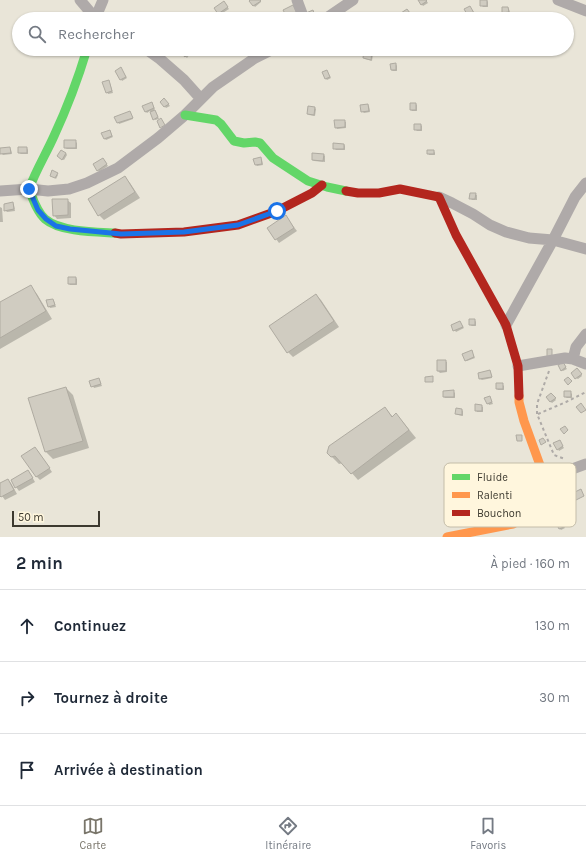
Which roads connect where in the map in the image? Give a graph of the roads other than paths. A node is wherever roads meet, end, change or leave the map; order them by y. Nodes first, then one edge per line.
1 (80, 0) edge
2 (103, 0) edge
3 (297, 0) edge
4 (353, 0) edge
5 (558, 0) edge
6 (586, 11) edge
7 (89, 12) edge
8 (98, 12) edge
9 (301, 12) edge
10 (335, 12) edge
11 (85, 56) edge
12 (156, 56) edge
13 (259, 56) edge
14 (201, 99) junction
15 (185, 115) junction
16 (586, 183) edge
17 (322, 185) junction
18 (29, 189) junction
19 (0, 191) edge
20 (439, 197) junction
21 (553, 240) junction
22 (586, 249) edge
23 (506, 325) junction
24 (586, 334) edge
25 (573, 359) junction
26 (586, 364) edge
27 (518, 366) junction
28 (539, 463) edge
29 (498, 527) edge
30 (447, 537) edge

1 - 7 street
2 - 8 street
3 - 9 street
4 - 10 street
5 - 6 street
11 - 18 street
12 - 14 street
13 - 14 street
14 - 15 street
15 - 17 street
15 - 18 street
16 - 21 street
17 - 18 street
17 - 20 street
18 - 19 street
20 - 21 street
20 - 23 street
21 - 22 street
21 - 23 street
23 - 27 street
24 - 25 street
25 - 26 street
25 - 27 street
27 - 28 street
29 - 30 street

